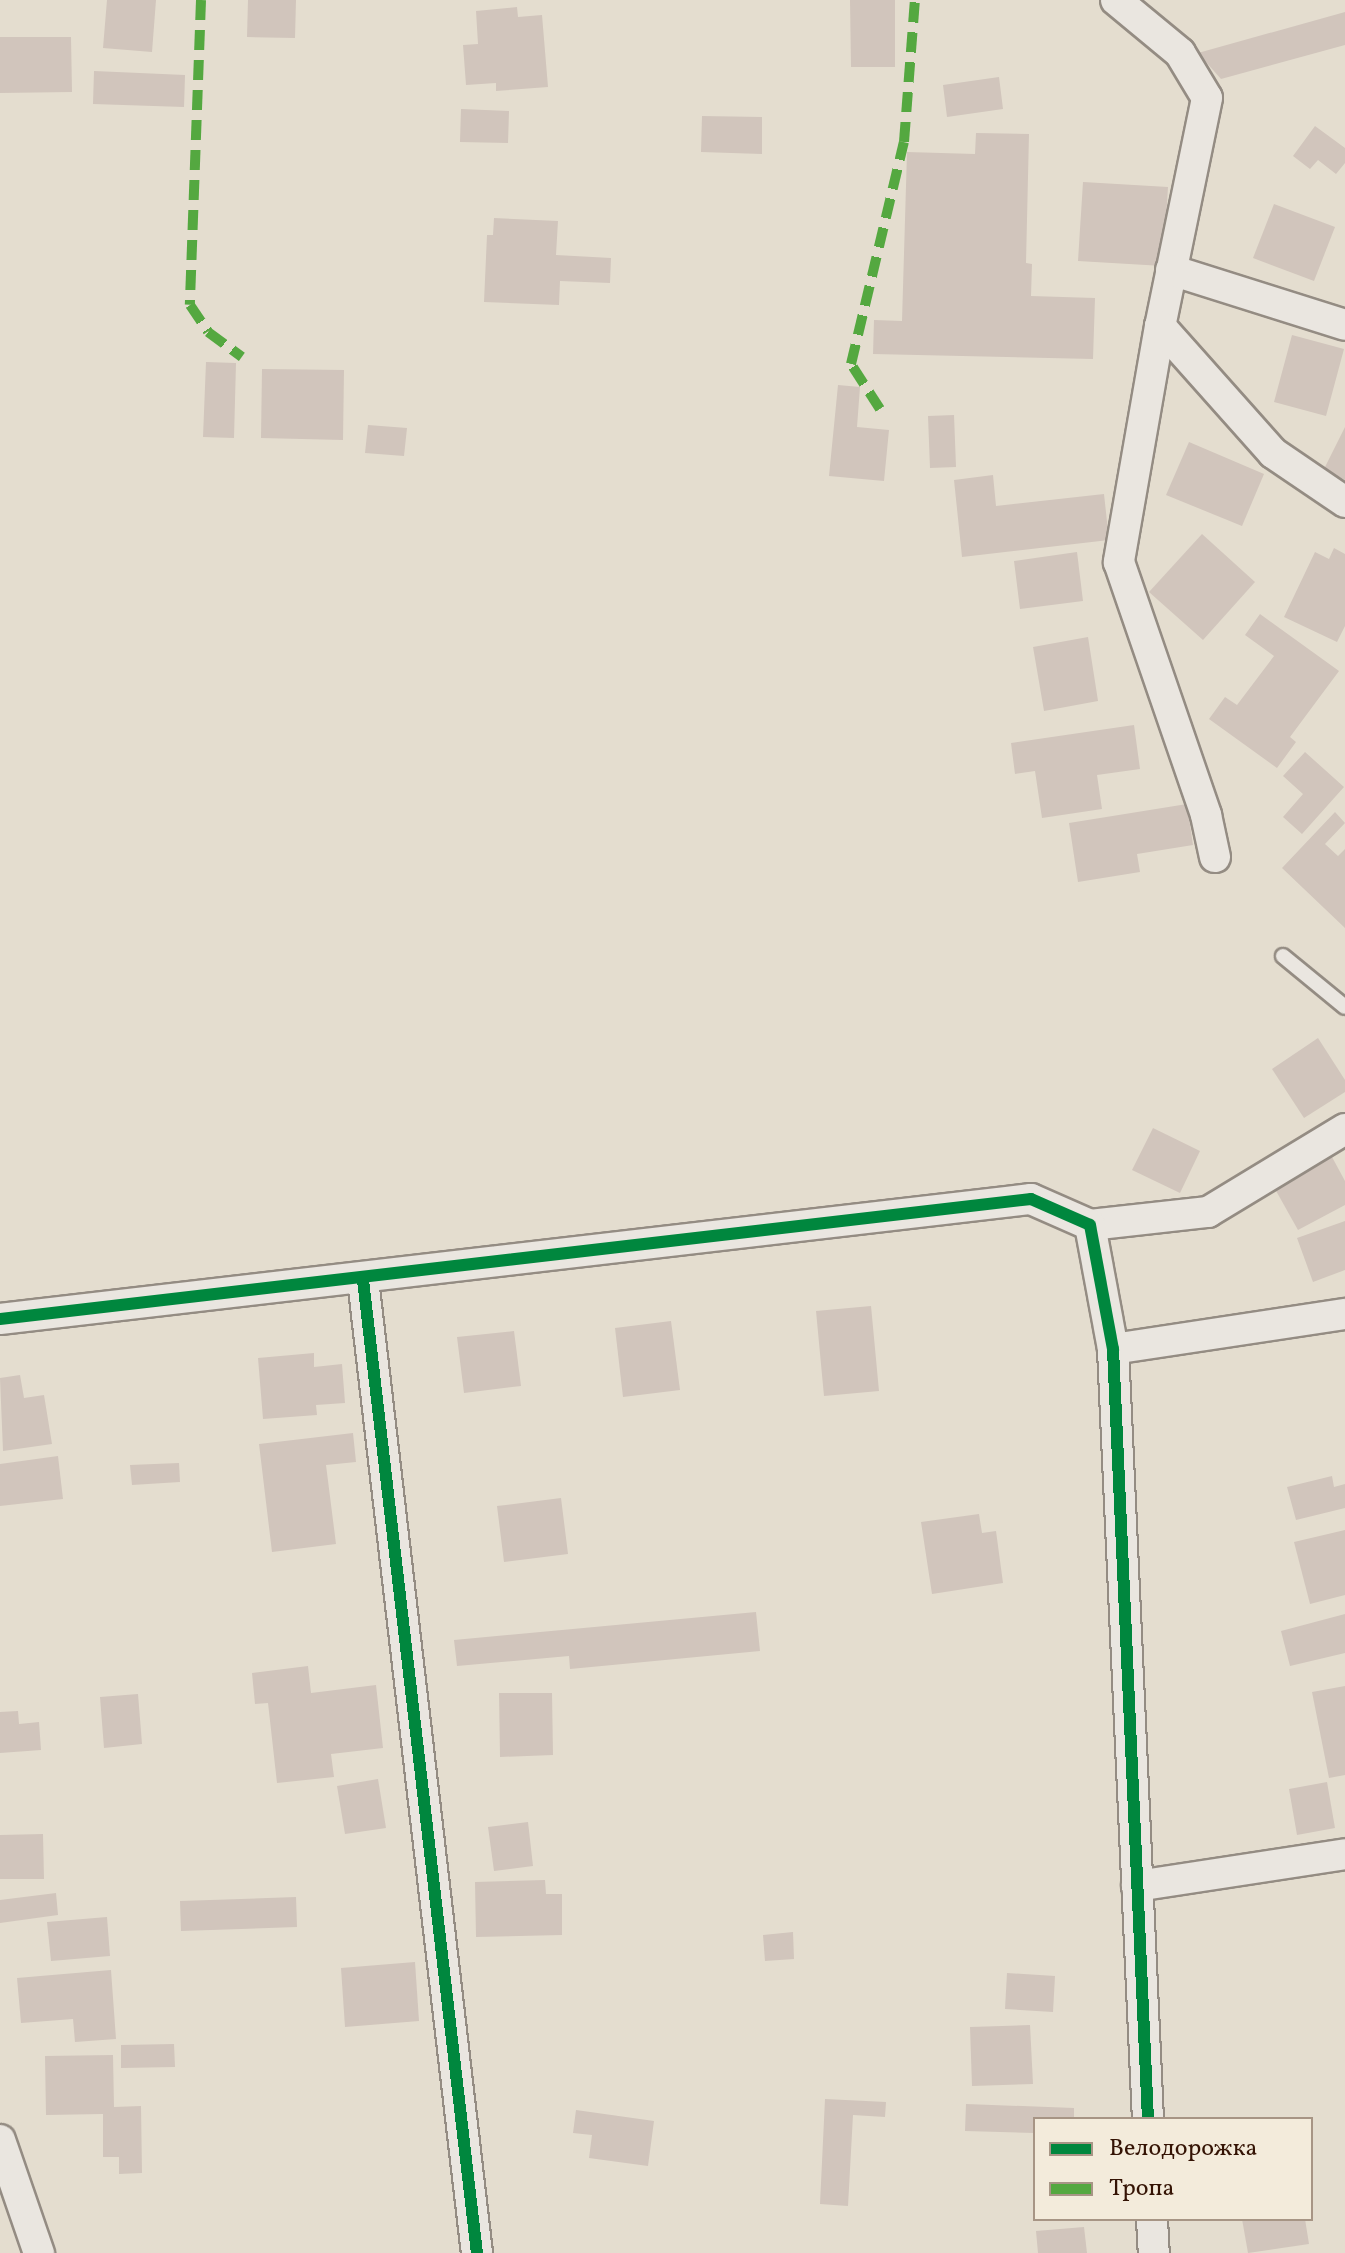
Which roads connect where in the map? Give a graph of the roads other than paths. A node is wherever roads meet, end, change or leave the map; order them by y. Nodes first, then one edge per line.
1 (1116, 0) edge
2 (1171, 270) junction
3 (1345, 325) edge
4 (1160, 326) junction
5 (1345, 502) edge
6 (1215, 857) dead end
7 (1283, 956) dead end
8 (1345, 1007) edge
9 (1345, 1129) edge
10 (1090, 1225) junction
11 (363, 1280) junction
12 (1345, 1314) edge
13 (0, 1319) edge
14 (1113, 1349) junction
15 (1345, 1854) edge
16 (1137, 1886) junction
17 (1148, 2117) edge
18 (0, 2140) edge
19 (1152, 2221) edge
20 (39, 2253) edge
21 (477, 2253) edge
22 (1154, 2253) edge

1 - 2 street
2 - 3 street
2 - 4 street
4 - 5 street
4 - 6 street
7 - 8 lane
9 - 10 street
10 - 11 street
10 - 14 street
11 - 13 street
11 - 21 street
12 - 14 street
14 - 16 street
15 - 16 street
16 - 17 street
18 - 20 street
19 - 22 street

